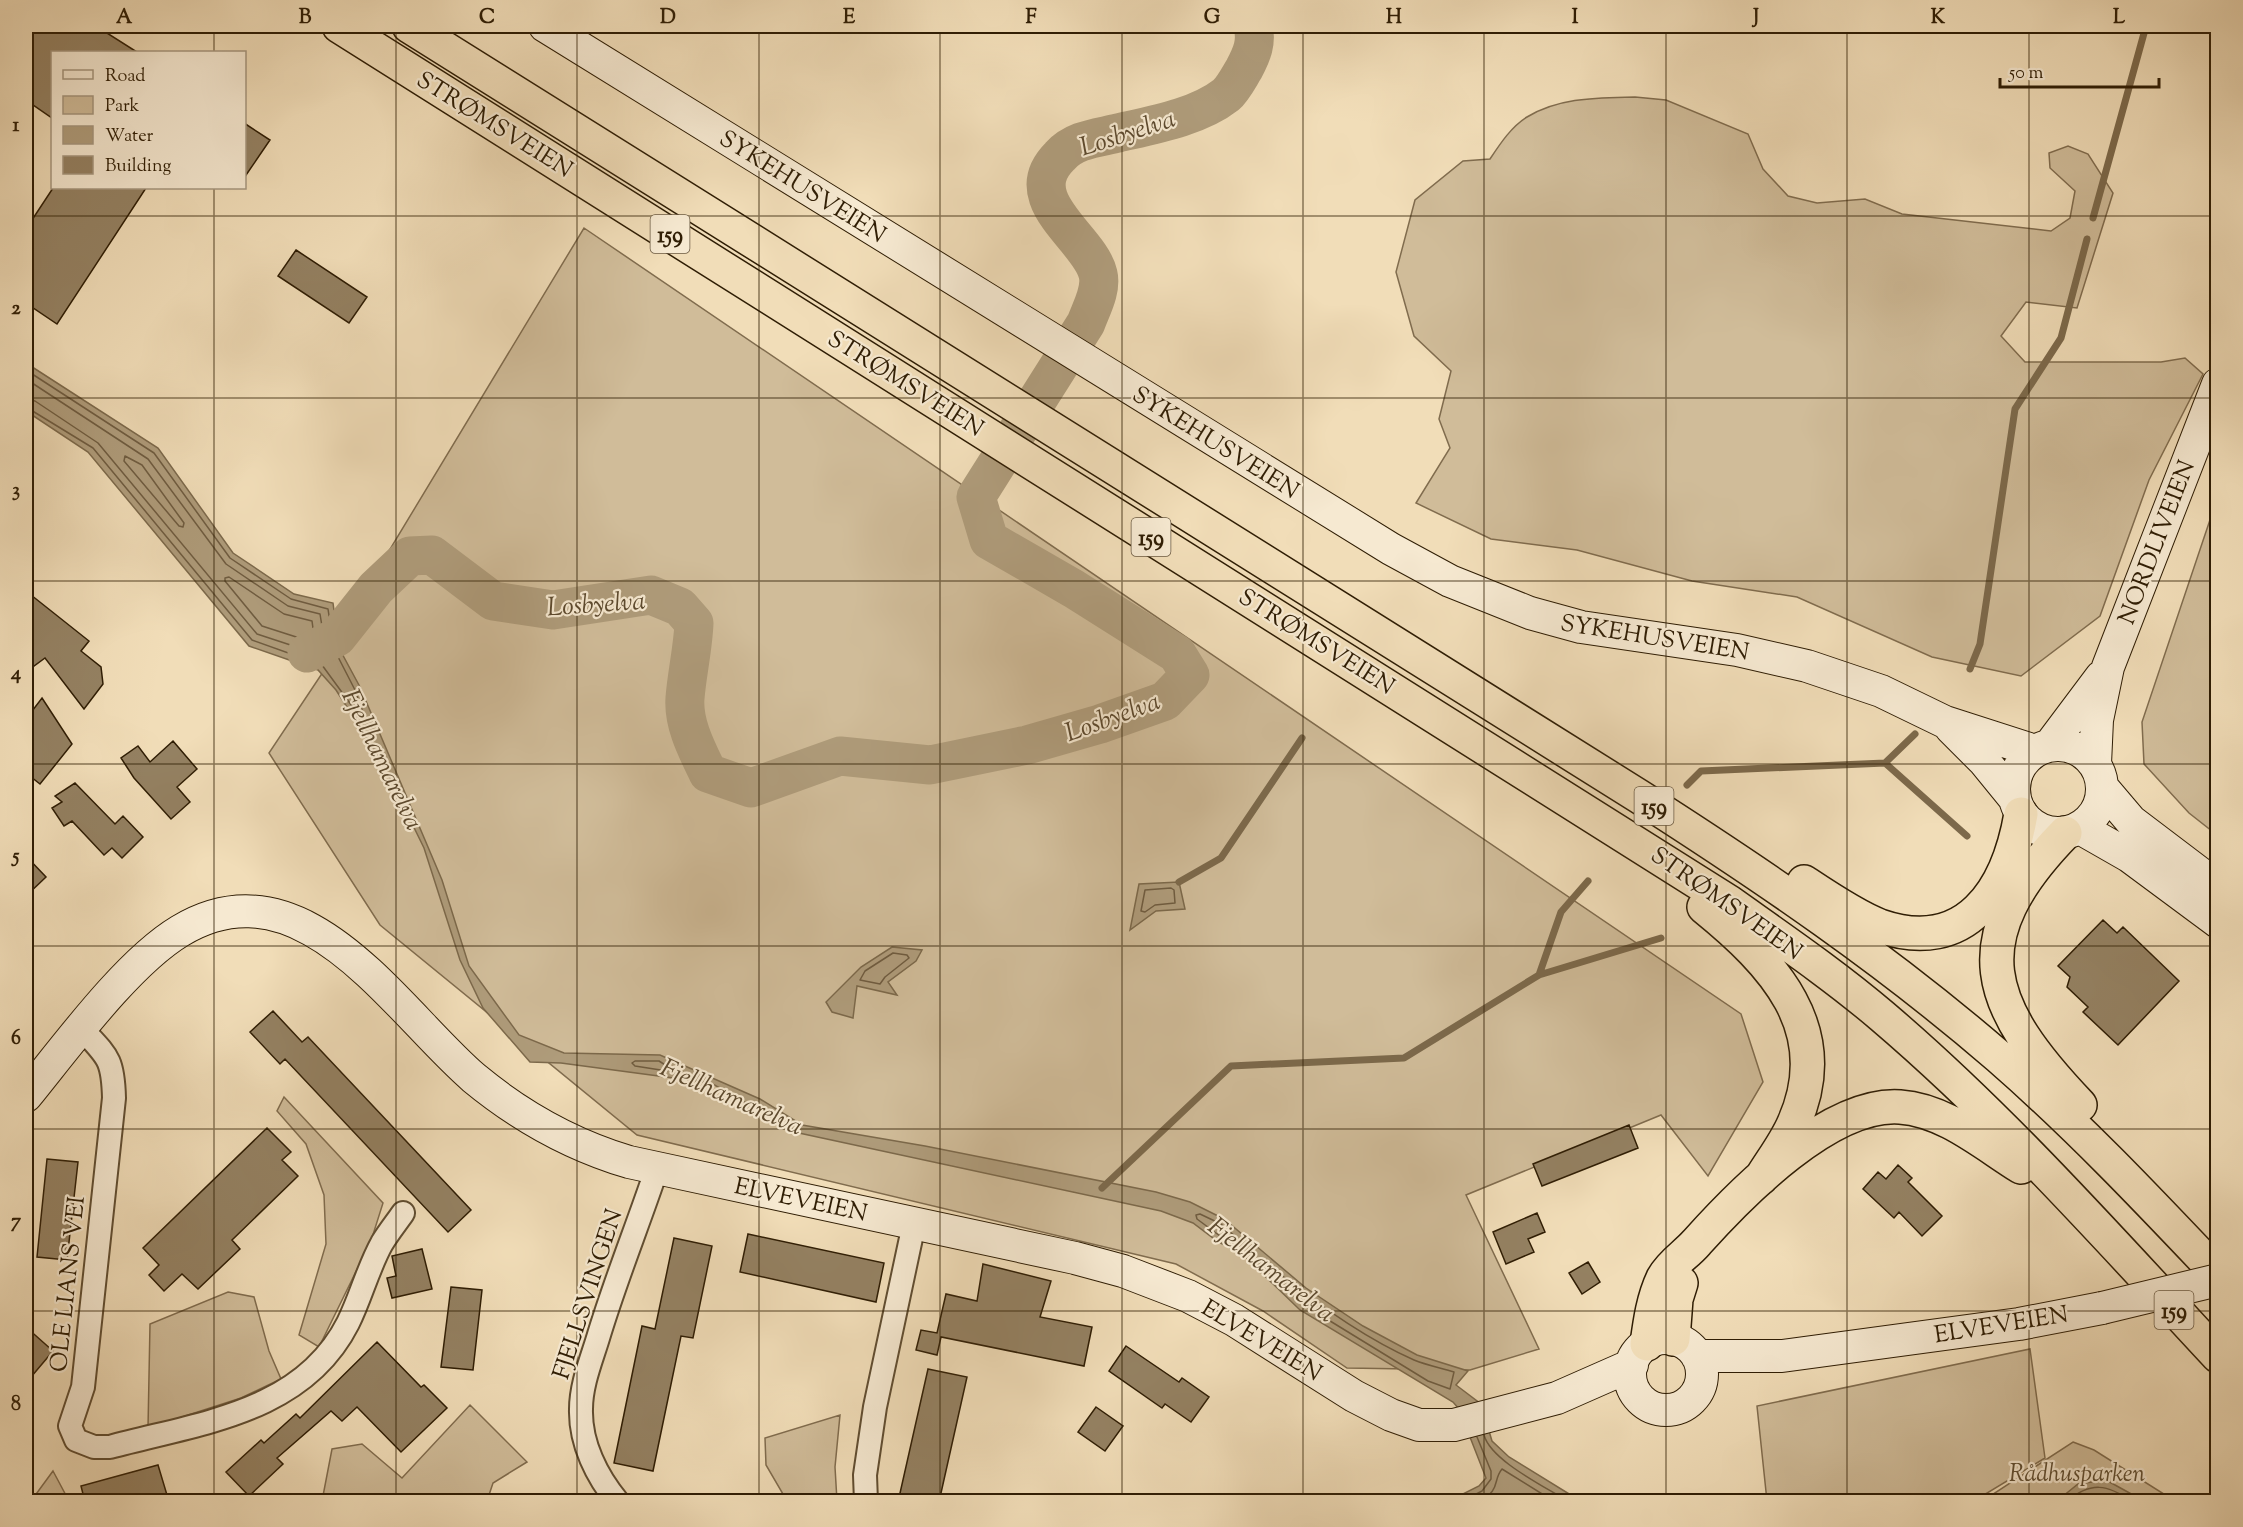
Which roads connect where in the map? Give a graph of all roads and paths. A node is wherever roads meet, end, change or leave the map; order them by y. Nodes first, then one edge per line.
1 (410, 26) edge
2 (545, 26) edge
3 (346, 30) edge
4 (2217, 384) edge
5 (1171, 503) junction
6 (1261, 606) junction
7 (2108, 667) junction
8 (1945, 722) junction
9 (2043, 748) junction
10 (2099, 776) junction
11 (2018, 806) junction
12 (2072, 831) junction
13 (2217, 887) edge
14 (2217, 922) edge
15 (82, 1029) junction
16 (26, 1096) edge
17 (657, 1168) junction
18 (1761, 1178) junction
19 (2072, 1201) junction
20 (403, 1213) dead end
21 (914, 1224) junction
22 (2217, 1250) edge
23 (2217, 1274) edge
24 (2217, 1280) edge
25 (1662, 1351) junction
26 (1782, 1356) junction
27 (2217, 1356) edge
28 (1699, 1389) junction
29 (1557, 1398) junction
30 (1639, 1398) junction
31 (618, 1502) edge
32 (866, 1502) edge

1 - 5 highway, STRØMSVEIEN / 159
2 - 8 main road, SYKEHUSVEIEN
3 - 6 highway, STRØMSVEIEN / 159
4 - 7 main road, NORDLIVEIEN
5 - 11 highway
5 - 23 highway, STRØMSVEIEN / 159
6 - 18 highway
6 - 19 highway, STRØMSVEIEN / 159
7 - 9 main road, NORDLIVEIEN
7 - 10 main road, NORDLIVEIEN
8 - 9 main road, SYKEHUSVEIEN
8 - 11 main road, SYKEHUSVEIEN
9 - 10 main road
9 - 11 main road
10 - 12 main road
10 - 13 main road
11 - 12 main road
12 - 14 main road
12 - 22 highway
15 - 16 main road, ELVEVEIEN
15 - 17 main road, ELVEVEIEN
15 - 20 street, OLE LIANS VEI
17 - 21 main road, ELVEVEIEN
17 - 31 street, FJELLSVINGEN
18 - 19 highway
18 - 25 highway
19 - 27 highway, STRØMSVEIEN / 159
21 - 29 main road, ELVEVEIEN
21 - 32 street
24 - 26 main road, ELVEVEIEN, bridge
25 - 26 main road, ELVEVEIEN
25 - 28 main road
25 - 29 main road, ELVEVEIEN
25 - 30 main road
26 - 28 main road, ELVEVEIEN
28 - 30 main road, ELVEVEIEN
29 - 30 main road, ELVEVEIEN

